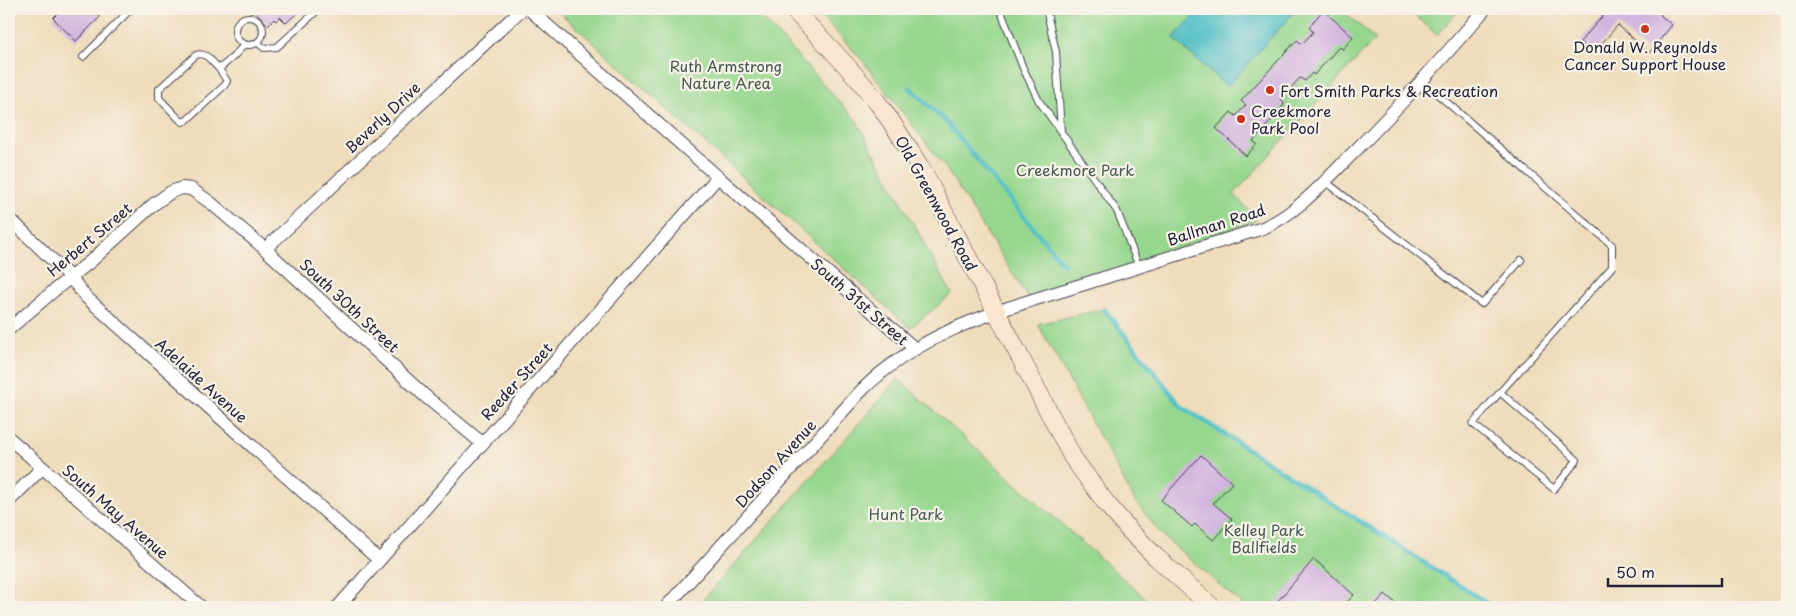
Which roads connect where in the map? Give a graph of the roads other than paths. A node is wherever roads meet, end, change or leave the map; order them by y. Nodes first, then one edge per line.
1 (131, 9) edge
2 (319, 9) edge
3 (522, 9) edge
4 (529, 9) edge
5 (793, 9) edge
6 (1000, 9) edge
7 (1046, 9) edge
8 (1485, 9) edge
9 (258, 43) junction
10 (244, 45) junction
11 (83, 57) dead end
12 (219, 69) junction
13 (1421, 80) junction
14 (1062, 133) junction
15 (718, 177) junction
16 (1325, 181) junction
17 (196, 191) joint
18 (9, 218) edge
19 (265, 249) junction
20 (1521, 260) dead end
21 (1139, 266) junction
22 (70, 277) junction
23 (995, 311) junction
24 (9, 329) edge
25 (914, 348) junction
26 (1500, 392) junction
27 (9, 438) edge
28 (482, 444) junction
29 (42, 468) junction
30 (9, 501) edge
31 (379, 560) junction
32 (201, 607) edge
33 (338, 607) edge
34 (666, 607) edge
35 (1212, 607) edge

1 - 11 lane
2 - 9 lane
3 - 19 street, Beverly Drive
4 - 15 street, South 31st Street
5 - 23 main road, Old Greenwood Road
6 - 14 lane
7 - 14 lane
8 - 13 street, Ballman Road
9 - 10 lane
9 - 10 lane
10 - 12 lane
12 - 12 lane
13 - 16 street, Ballman Road
13 - 26 lane
14 - 21 lane
15 - 25 street, South 31st Street
15 - 28 street, Reeder Street
16 - 20 lane
16 - 21 street, Ballman Road
17 - 19 street, South 30th Street
17 - 22 street, Herbert Street
18 - 22 street, Adelaide Avenue
19 - 28 street, South 30th Street
21 - 23 street, Ballman Road
22 - 24 street, Herbert Street
22 - 31 street, Adelaide Avenue
23 - 25 street, South 31st Street
23 - 35 main road
25 - 34 street, Dodson Avenue
26 - 26 lane
27 - 29 street, South May Avenue
28 - 31 street, Reeder Street
29 - 30 street
29 - 32 street, South May Avenue
31 - 33 street, Reeder Street

